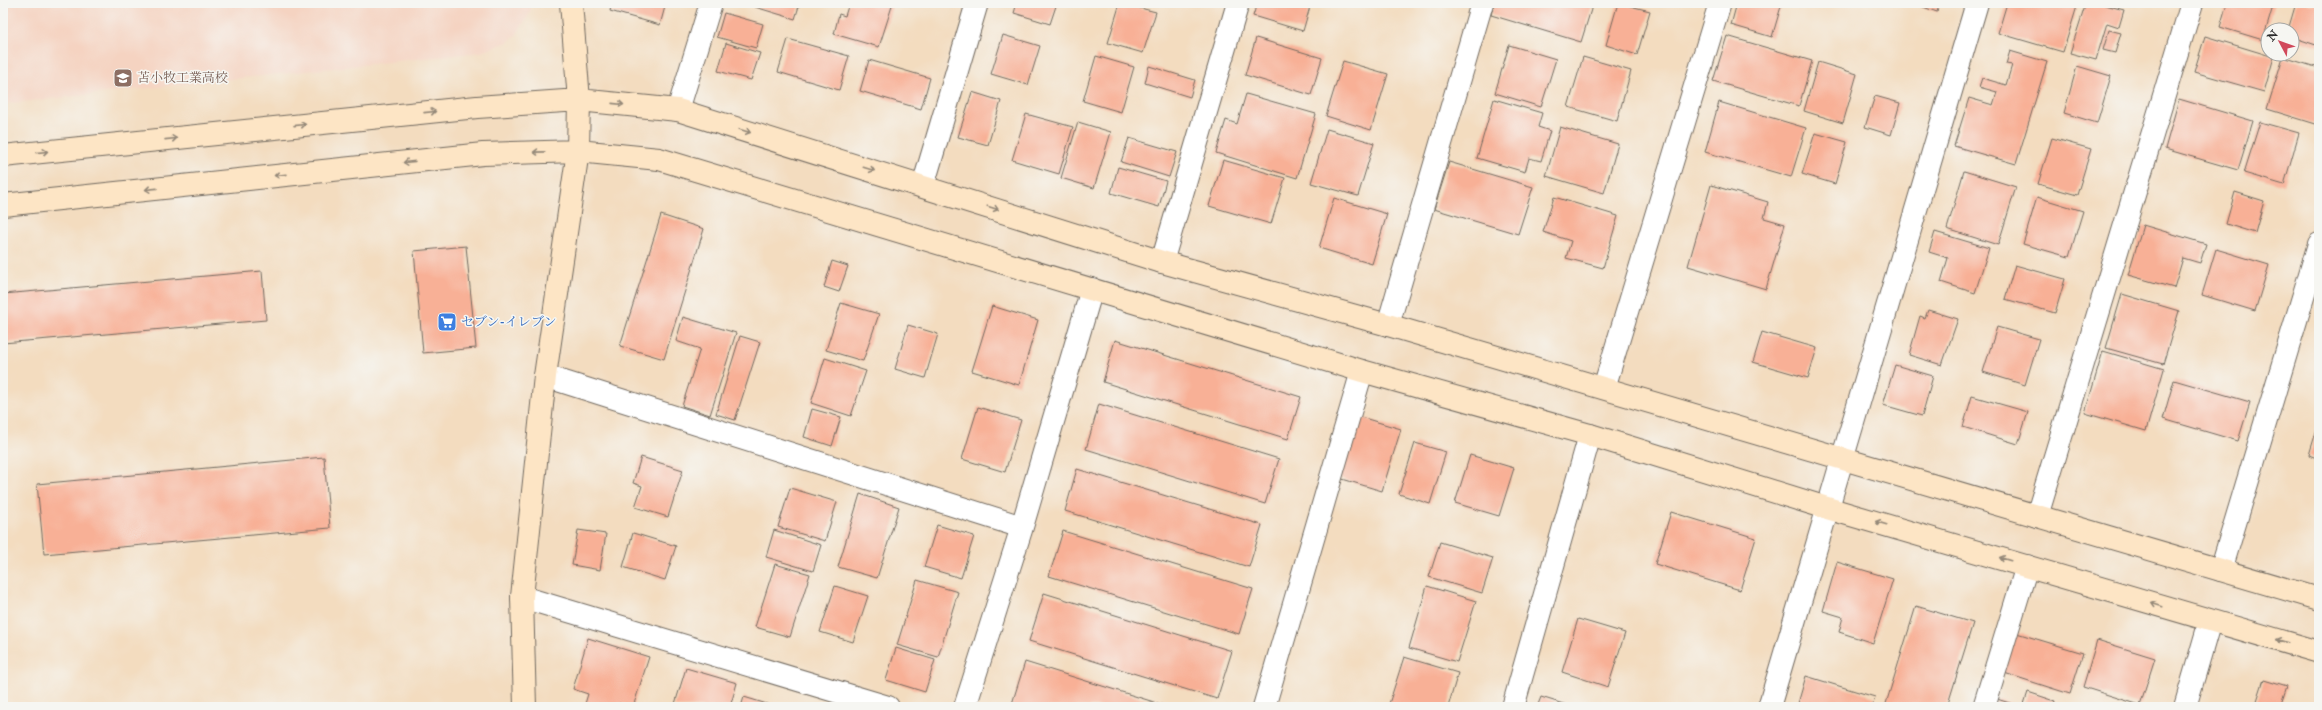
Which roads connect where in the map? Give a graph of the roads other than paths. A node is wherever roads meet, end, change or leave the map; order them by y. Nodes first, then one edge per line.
1 (571, 3) edge
2 (711, 3) edge
3 (977, 3) edge
4 (1238, 3) edge
5 (1482, 3) edge
6 (1720, 3) edge
7 (1977, 3) edge
8 (2192, 3) edge
9 (579, 100) junction
10 (678, 110) junction
11 (578, 151) junction
12 (3, 156) edge
13 (923, 186) junction
14 (3, 205) edge
15 (2319, 244) edge
16 (1162, 262) junction
17 (1092, 289) junction
18 (1388, 325) junction
19 (1362, 371) junction
20 (545, 376) junction
21 (1604, 388) junction
22 (1590, 435) junction
23 (1842, 459) junction
24 (1827, 508) junction
25 (2037, 516) junction
26 (1022, 527) junction
27 (2027, 566) junction
28 (2221, 570) junction
29 (522, 597) junction
30 (2319, 599) edge
31 (2210, 621) junction
32 (2319, 652) edge
33 (525, 707) edge
34 (888, 707) edge
35 (965, 707) edge
36 (1264, 707) edge
37 (1512, 707) edge
38 (1769, 707) edge
39 (1984, 707) edge
40 (2185, 707) edge

1 - 9 street
2 - 10 street
3 - 13 street
4 - 16 street
5 - 18 street
6 - 21 street
7 - 23 street
8 - 25 street
9 -> 10 street
9 - 11 street
12 -> 9 street
10 -> 13 street
11 -> 14 street
11 - 17 street
11 - 20 street
13 -> 16 street
15 - 28 street
16 - 18 street
17 - 19 street
17 - 26 street
18 - 21 street
19 - 22 street
19 - 36 street
20 - 26 street
20 - 29 street
21 - 23 street
22 - 24 street
22 - 37 street
23 - 24 street
23 - 25 street
27 -> 24 street
24 - 38 street
25 - 28 street
26 - 35 street
31 -> 27 street
27 - 39 street
28 - 30 street
29 - 33 street
29 - 34 street
32 -> 31 street
31 - 40 street

